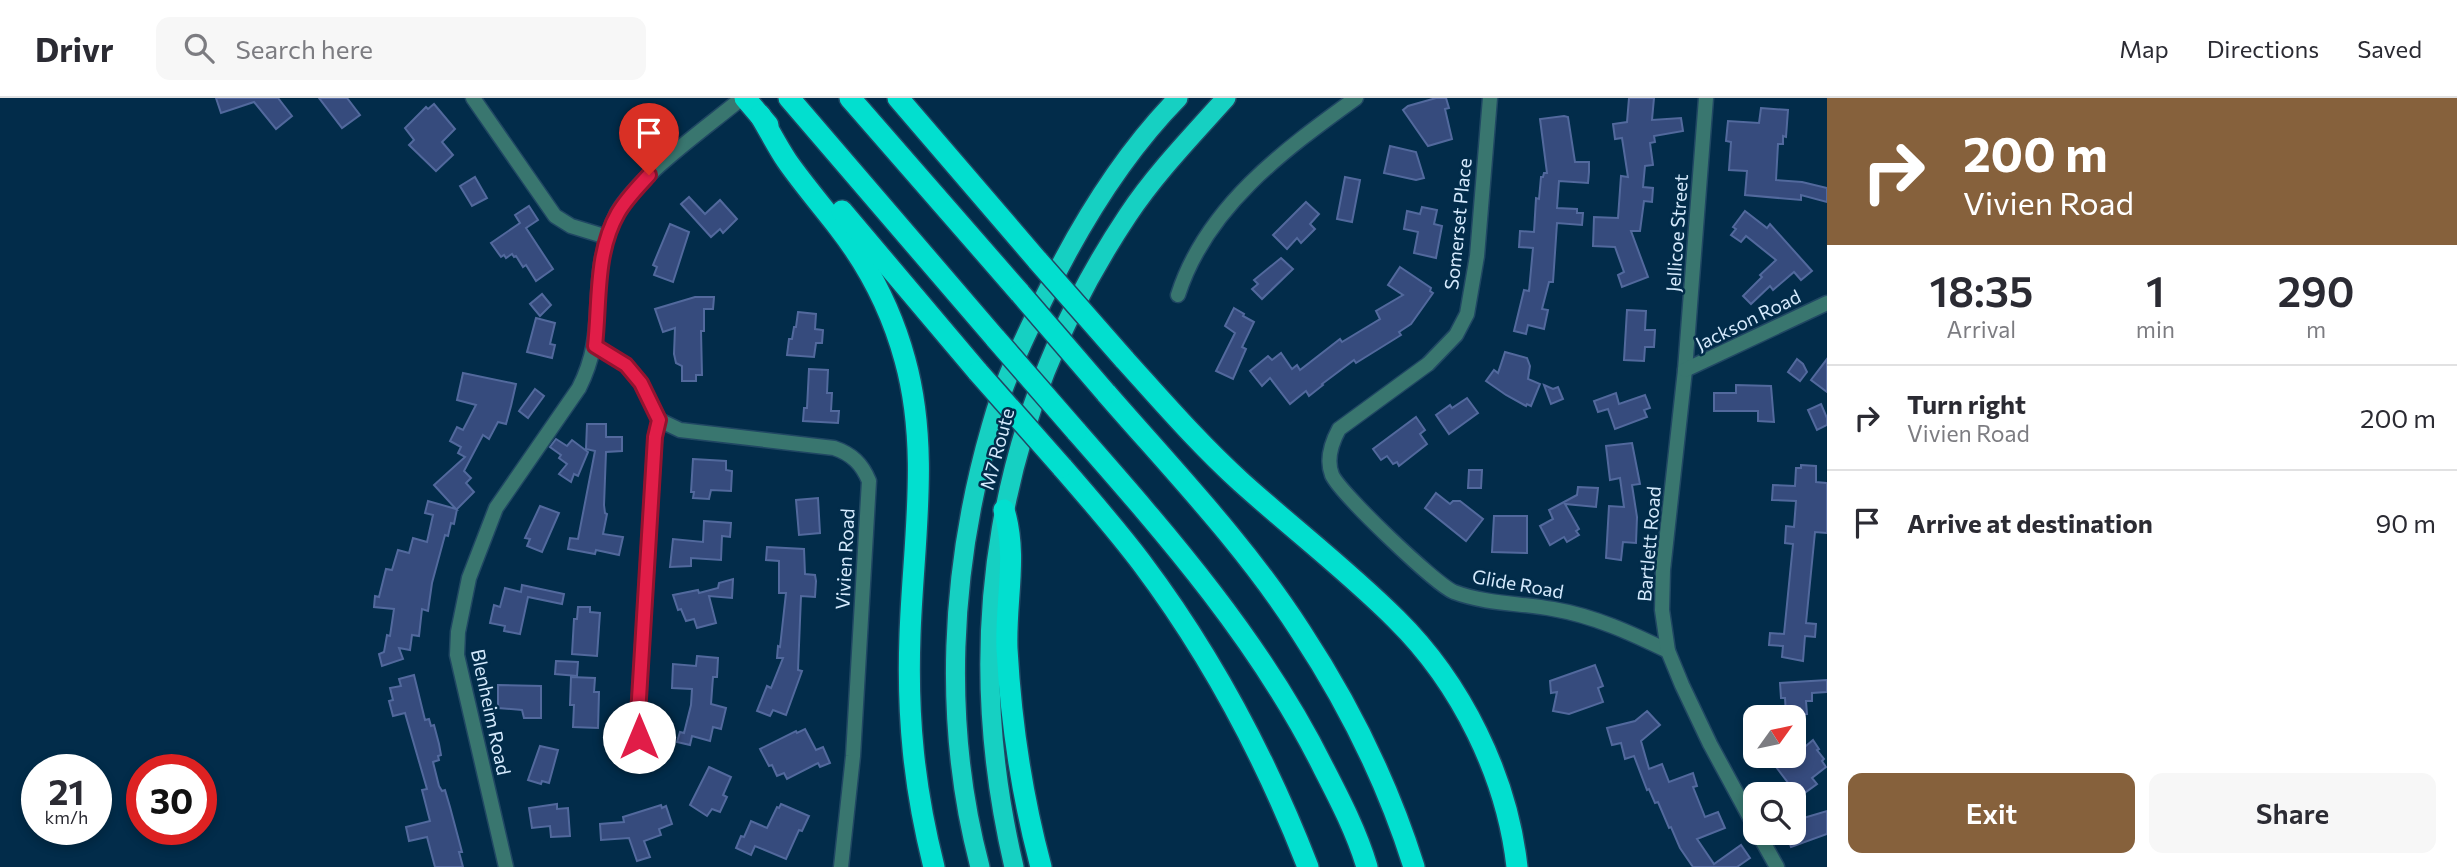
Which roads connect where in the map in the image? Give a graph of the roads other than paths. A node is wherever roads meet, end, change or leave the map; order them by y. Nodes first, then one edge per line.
1 (473, 98) edge
2 (744, 98) edge
3 (789, 98) edge
4 (850, 98) edge
5 (898, 98) edge
6 (1178, 98) edge
7 (1226, 98) edge
8 (1356, 98) edge
9 (1490, 98) edge
10 (1706, 98) edge
11 (760, 115) junction
12 (607, 237) junction
13 (1178, 295) dead end
14 (1821, 306) edge
15 (1827, 320) edge
16 (595, 346) junction
17 (1685, 370) junction
18 (659, 420) junction
19 (1329, 461) joint
20 (1004, 510) junction
21 (1668, 651) junction
22 (640, 759) dead end
23 (1743, 805) edge
24 (1765, 845) edge
25 (506, 867) edge
26 (841, 867) edge
27 (933, 867) edge
28 (981, 867) edge
29 (1014, 867) edge
30 (1041, 867) edge
31 (1308, 867) edge
32 (1367, 867) edge
33 (1413, 867) edge
34 (1517, 867) edge
35 (1777, 867) edge

1 - 12 street
2 - 11 highway
2 - 12 street
3 - 32 highway, bridge
4 - 33 highway, bridge
5 - 34 highway, bridge
6 - 28 highway, M7 Route
7 - 20 highway, M7 Route
8 - 13 street
9 - 19 street, Somerset Place
10 - 17 street, Jellicoe Street
11 - 27 highway
11 - 31 highway, bridge
12 - 16 street
14 - 15 street
14 - 17 street, Jackson Road
16 - 18 street
16 - 25 street, Blenheim Road
17 - 21 street, Bartlett Road
18 - 22 street
18 - 26 street, Vivien Road
19 - 21 street, Glide Road
20 - 29 highway, M7 Route
20 - 30 highway
21 - 23 street, Bartlett Road
24 - 35 street

